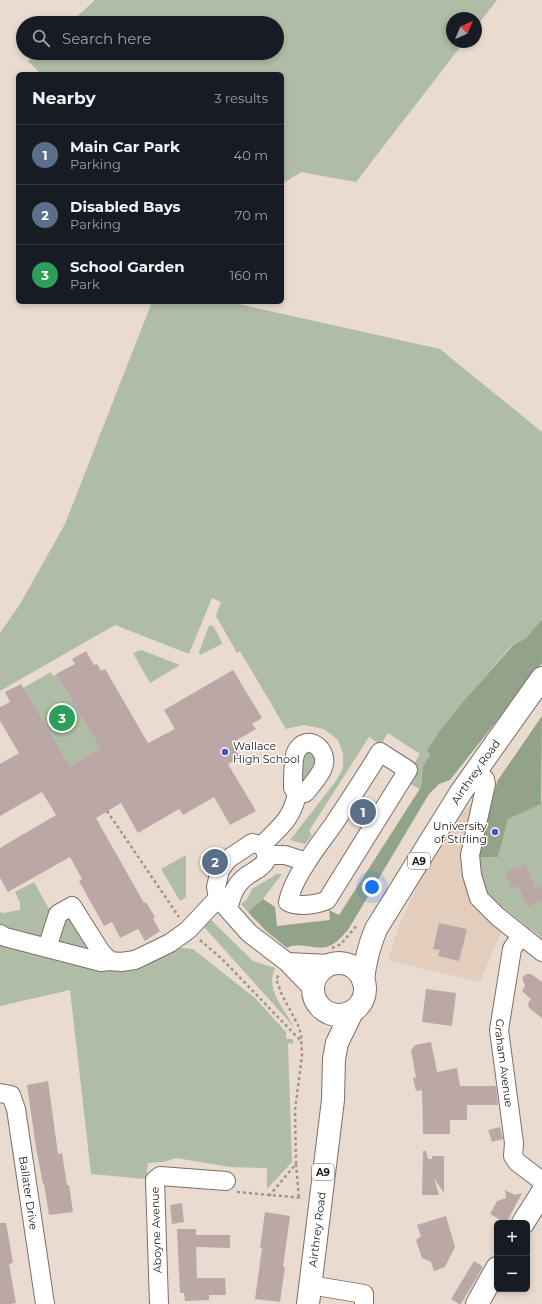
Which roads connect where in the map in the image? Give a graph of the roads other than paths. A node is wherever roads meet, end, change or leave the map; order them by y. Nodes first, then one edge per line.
1 (542, 678) edge
2 (475, 772) junction
3 (297, 794) dead end
4 (264, 850) junction
5 (307, 862) junction
6 (223, 904) junction
7 (376, 930) junction
8 (0, 934) edge
9 (521, 935) junction
10 (48, 948) junction
11 (542, 952) edge
12 (110, 962) junction
13 (287, 962) junction
14 (335, 964) junction
15 (363, 980) junction
16 (312, 988) junction
17 (323, 1010) junction
18 (352, 1012) junction
19 (334, 1059) junction
20 (0, 1093) edge
21 (226, 1181) dead end
22 (542, 1181) edge
23 (542, 1193) edge
24 (525, 1220) edge
25 (494, 1273) edge
26 (309, 1295) edge
27 (45, 1304) edge
28 (159, 1304) edge
29 (364, 1304) edge
30 (477, 1304) edge

1 - 2 main road, Airthrey Road / A9
2 - 7 main road, Airthrey Road / A9
2 - 9 street
3 - 4 street
4 - 5 street
4 - 6 street
4 - 6 street
5 - 5 street
6 - 12 street
6 - 13 street
7 - 14 main road, A9
7 - 15 main road, A9
8 - 10 street
9 - 11 street
9 - 22 street, Graham Avenue
10 - 12 street
10 - 12 street
13 - 14 street
13 - 16 street
14 - 15 main road
14 - 16 main road, A9
15 - 18 main road, A9
16 - 17 main road, A9
17 - 18 main road
17 - 19 main road, A9
18 - 19 main road, A9
19 - 26 main road, Airthrey Road / A9
20 - 27 street, Ballater Drive
21 - 28 street, Aboyne Avenue
23 - 24 main road
25 - 30 main road
26 - 29 street

